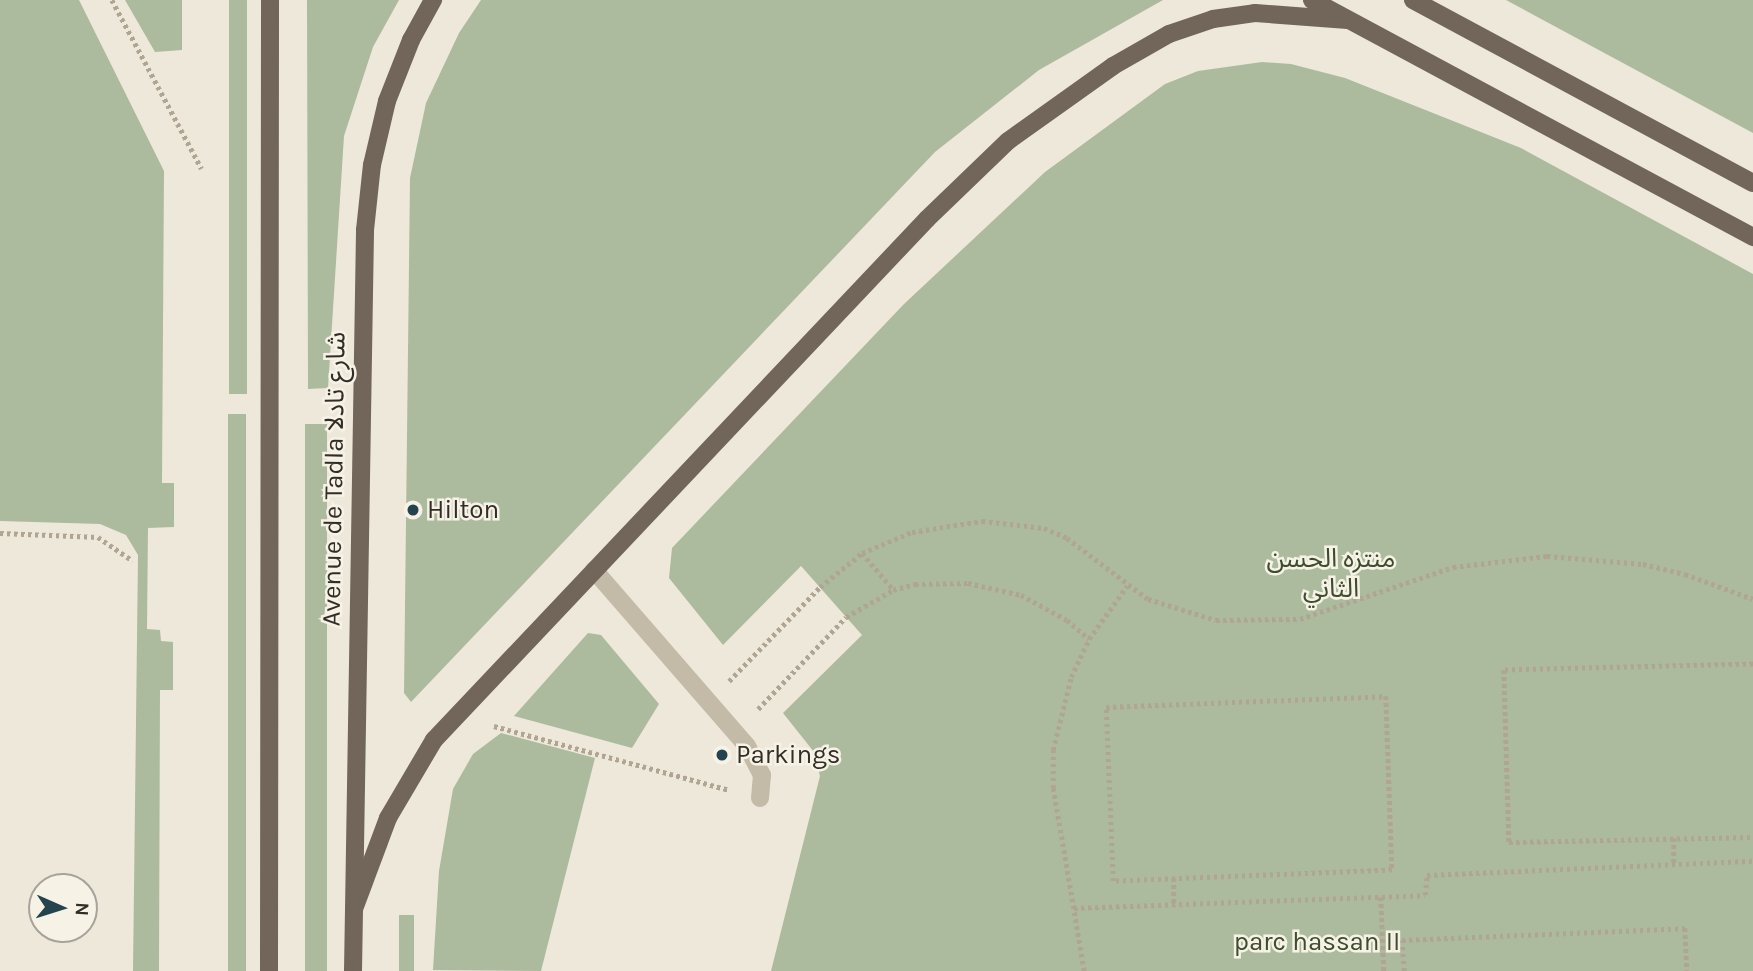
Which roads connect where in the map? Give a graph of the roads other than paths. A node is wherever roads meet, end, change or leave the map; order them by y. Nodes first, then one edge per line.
1 (270, 0) edge
2 (433, 0) edge
3 (1312, 0) edge
4 (1413, 0) edge
5 (1348, 20) junction
6 (1753, 183) edge
7 (1753, 237) edge
8 (594, 570) junction
9 (761, 798) road end
10 (354, 909) junction
11 (269, 971) edge
12 (353, 971) edge

1 - 11 main road
2 - 10 main road, Avenue de Tadla شارع تادلا
3 - 5 main road
4 - 6 main road
5 - 7 main road
5 - 8 main road
8 - 9 lane
8 - 10 main road
10 - 12 main road, Avenue de Tadla شارع تادلا

